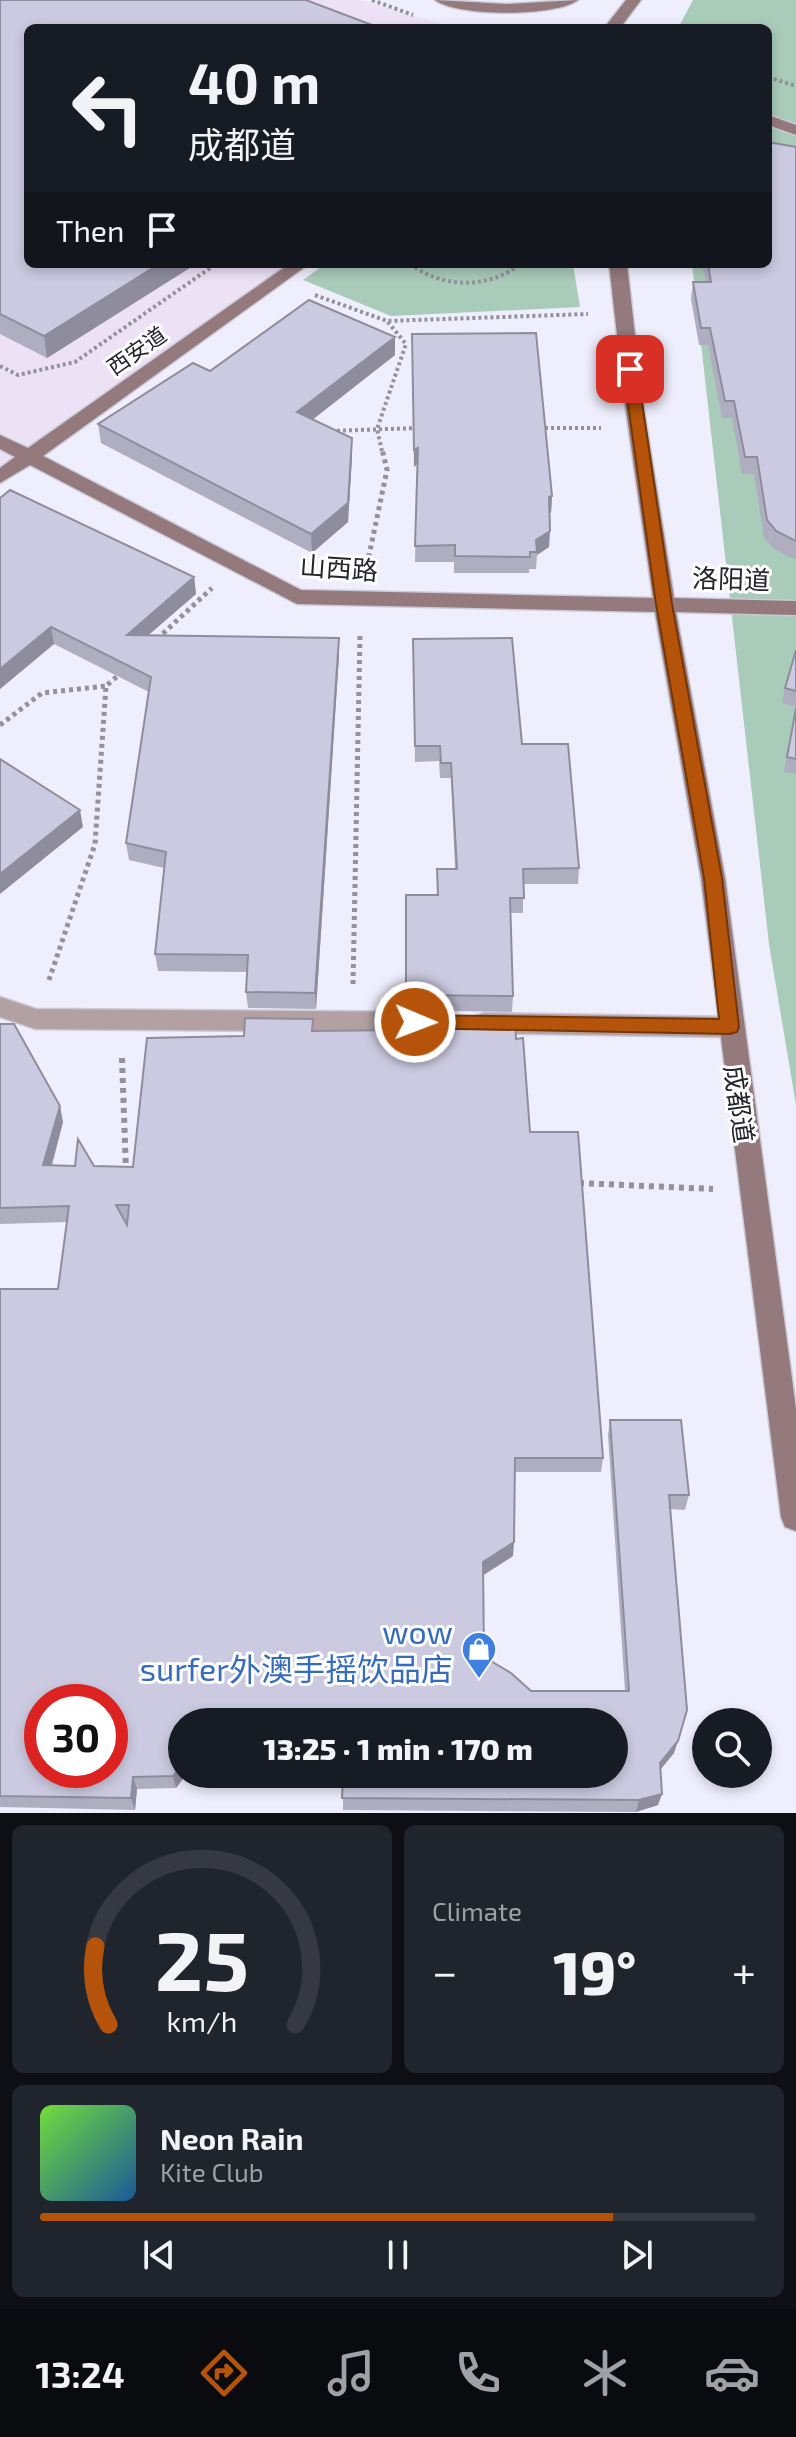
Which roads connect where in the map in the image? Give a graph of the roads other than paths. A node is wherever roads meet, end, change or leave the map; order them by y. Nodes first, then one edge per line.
1 (434, 0) edge
2 (442, 0) edge
3 (571, 0) edge
4 (634, 0) edge
5 (490, 22) dead end
6 (615, 24) edge
7 (772, 121) edge
8 (772, 127) edge
9 (793, 129) edge
10 (294, 268) edge
11 (618, 268) edge
12 (0, 441) edge
13 (28, 456) junction
14 (0, 477) edge
15 (664, 604) junction
16 (796, 608) edge
17 (0, 1007) edge
18 (730, 1027) junction
19 (796, 1517) edge

1 - 5 street
2 - 3 street
4 - 6 street
7 - 9 street
8 - 9 street
10 - 13 street, 西安道
11 - 15 street, 成都道
12 - 13 street, 山西路
13 - 14 street, 西安道
13 - 15 street, 山西路
15 - 16 street, 洛阳道
15 - 18 street, 成都道
17 - 18 street
18 - 19 street, 成都道

